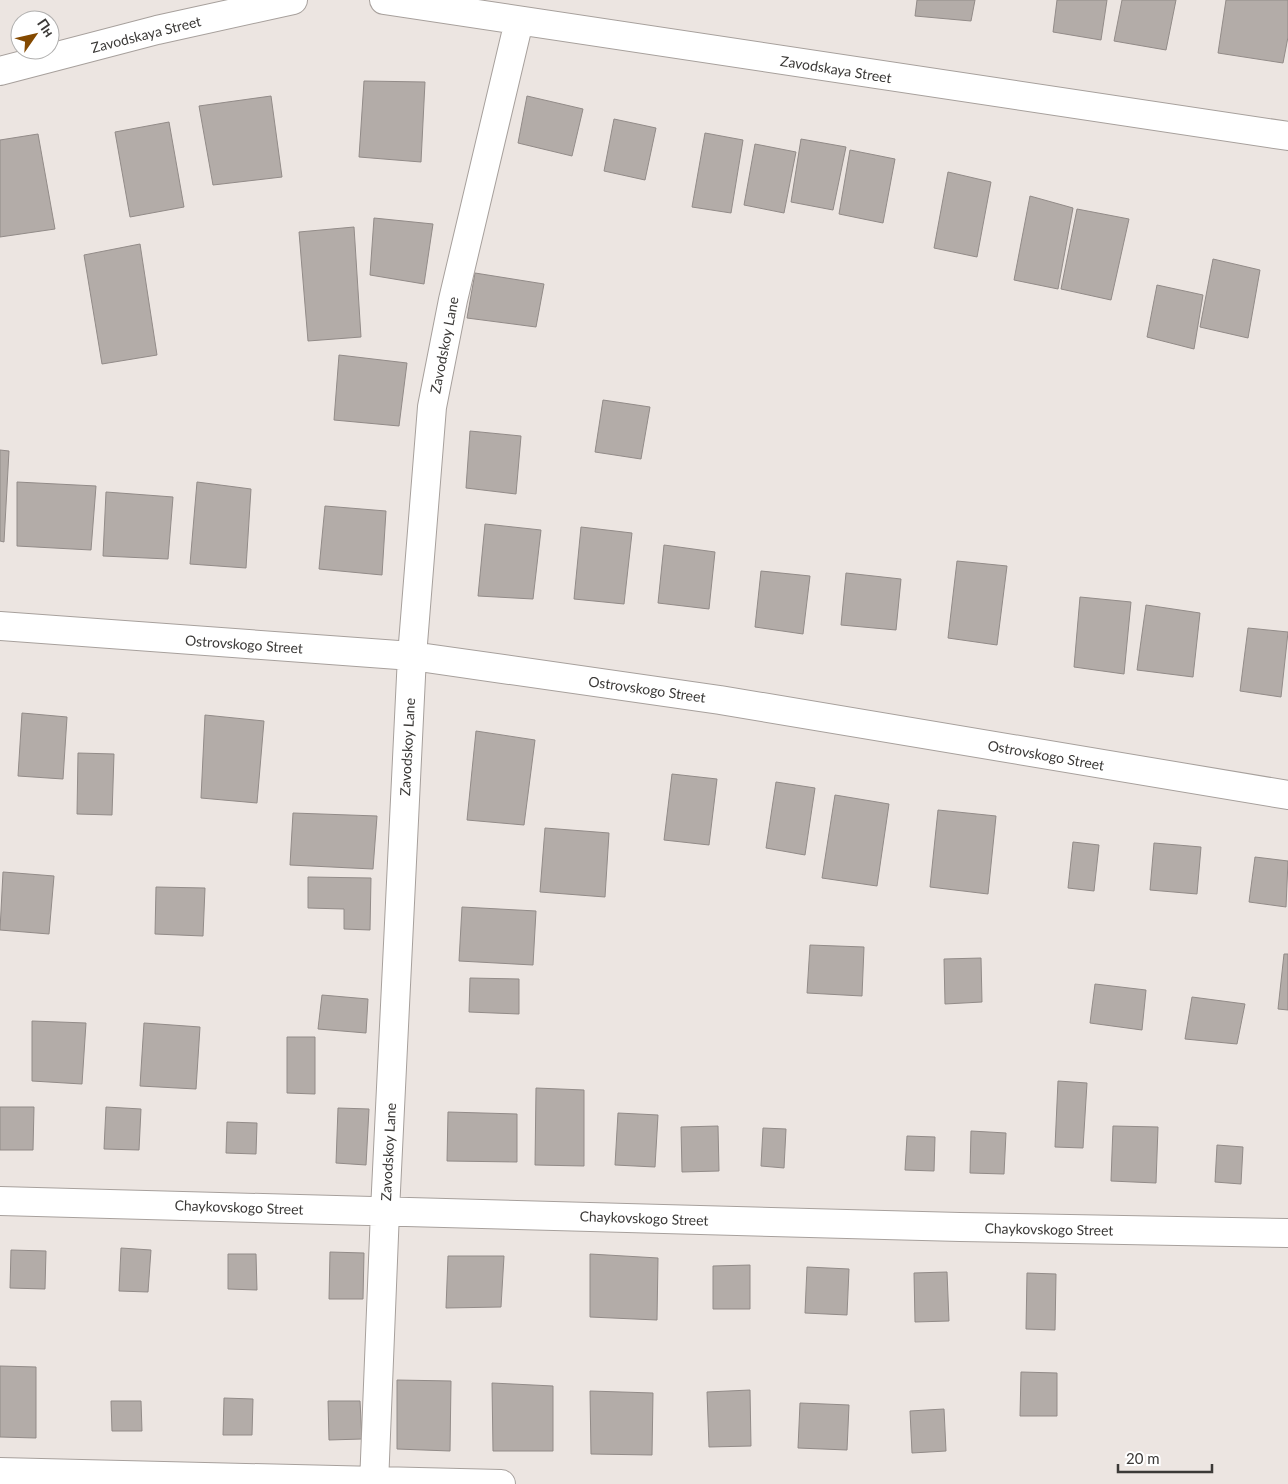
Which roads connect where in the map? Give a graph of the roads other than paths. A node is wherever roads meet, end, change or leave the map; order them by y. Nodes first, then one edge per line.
1 (292, 0) edge
2 (384, 0) edge
3 (519, 21) junction
4 (0, 71) edge
5 (1288, 136) edge
6 (0, 626) edge
7 (412, 656) junction
8 (1288, 795) edge
9 (0, 1201) edge
10 (385, 1211) junction
11 (1288, 1233) edge
12 (0, 1472) edge
13 (374, 1482) edge
14 (501, 1484) edge

1 - 4 street, Zavodskaya Street
2 - 3 street, Zavodskaya Street
3 - 5 street, Zavodskaya Street
3 - 7 street, Zavodskoy Lane
6 - 7 street, Ostrovskogo Street
7 - 8 street, Ostrovskogo Street
7 - 10 street, Zavodskoy Lane
9 - 10 street, Chaykovskogo Street
10 - 11 street, Chaykovskogo Street
10 - 13 street, Zavodskoy Lane
12 - 13 street
13 - 14 street

